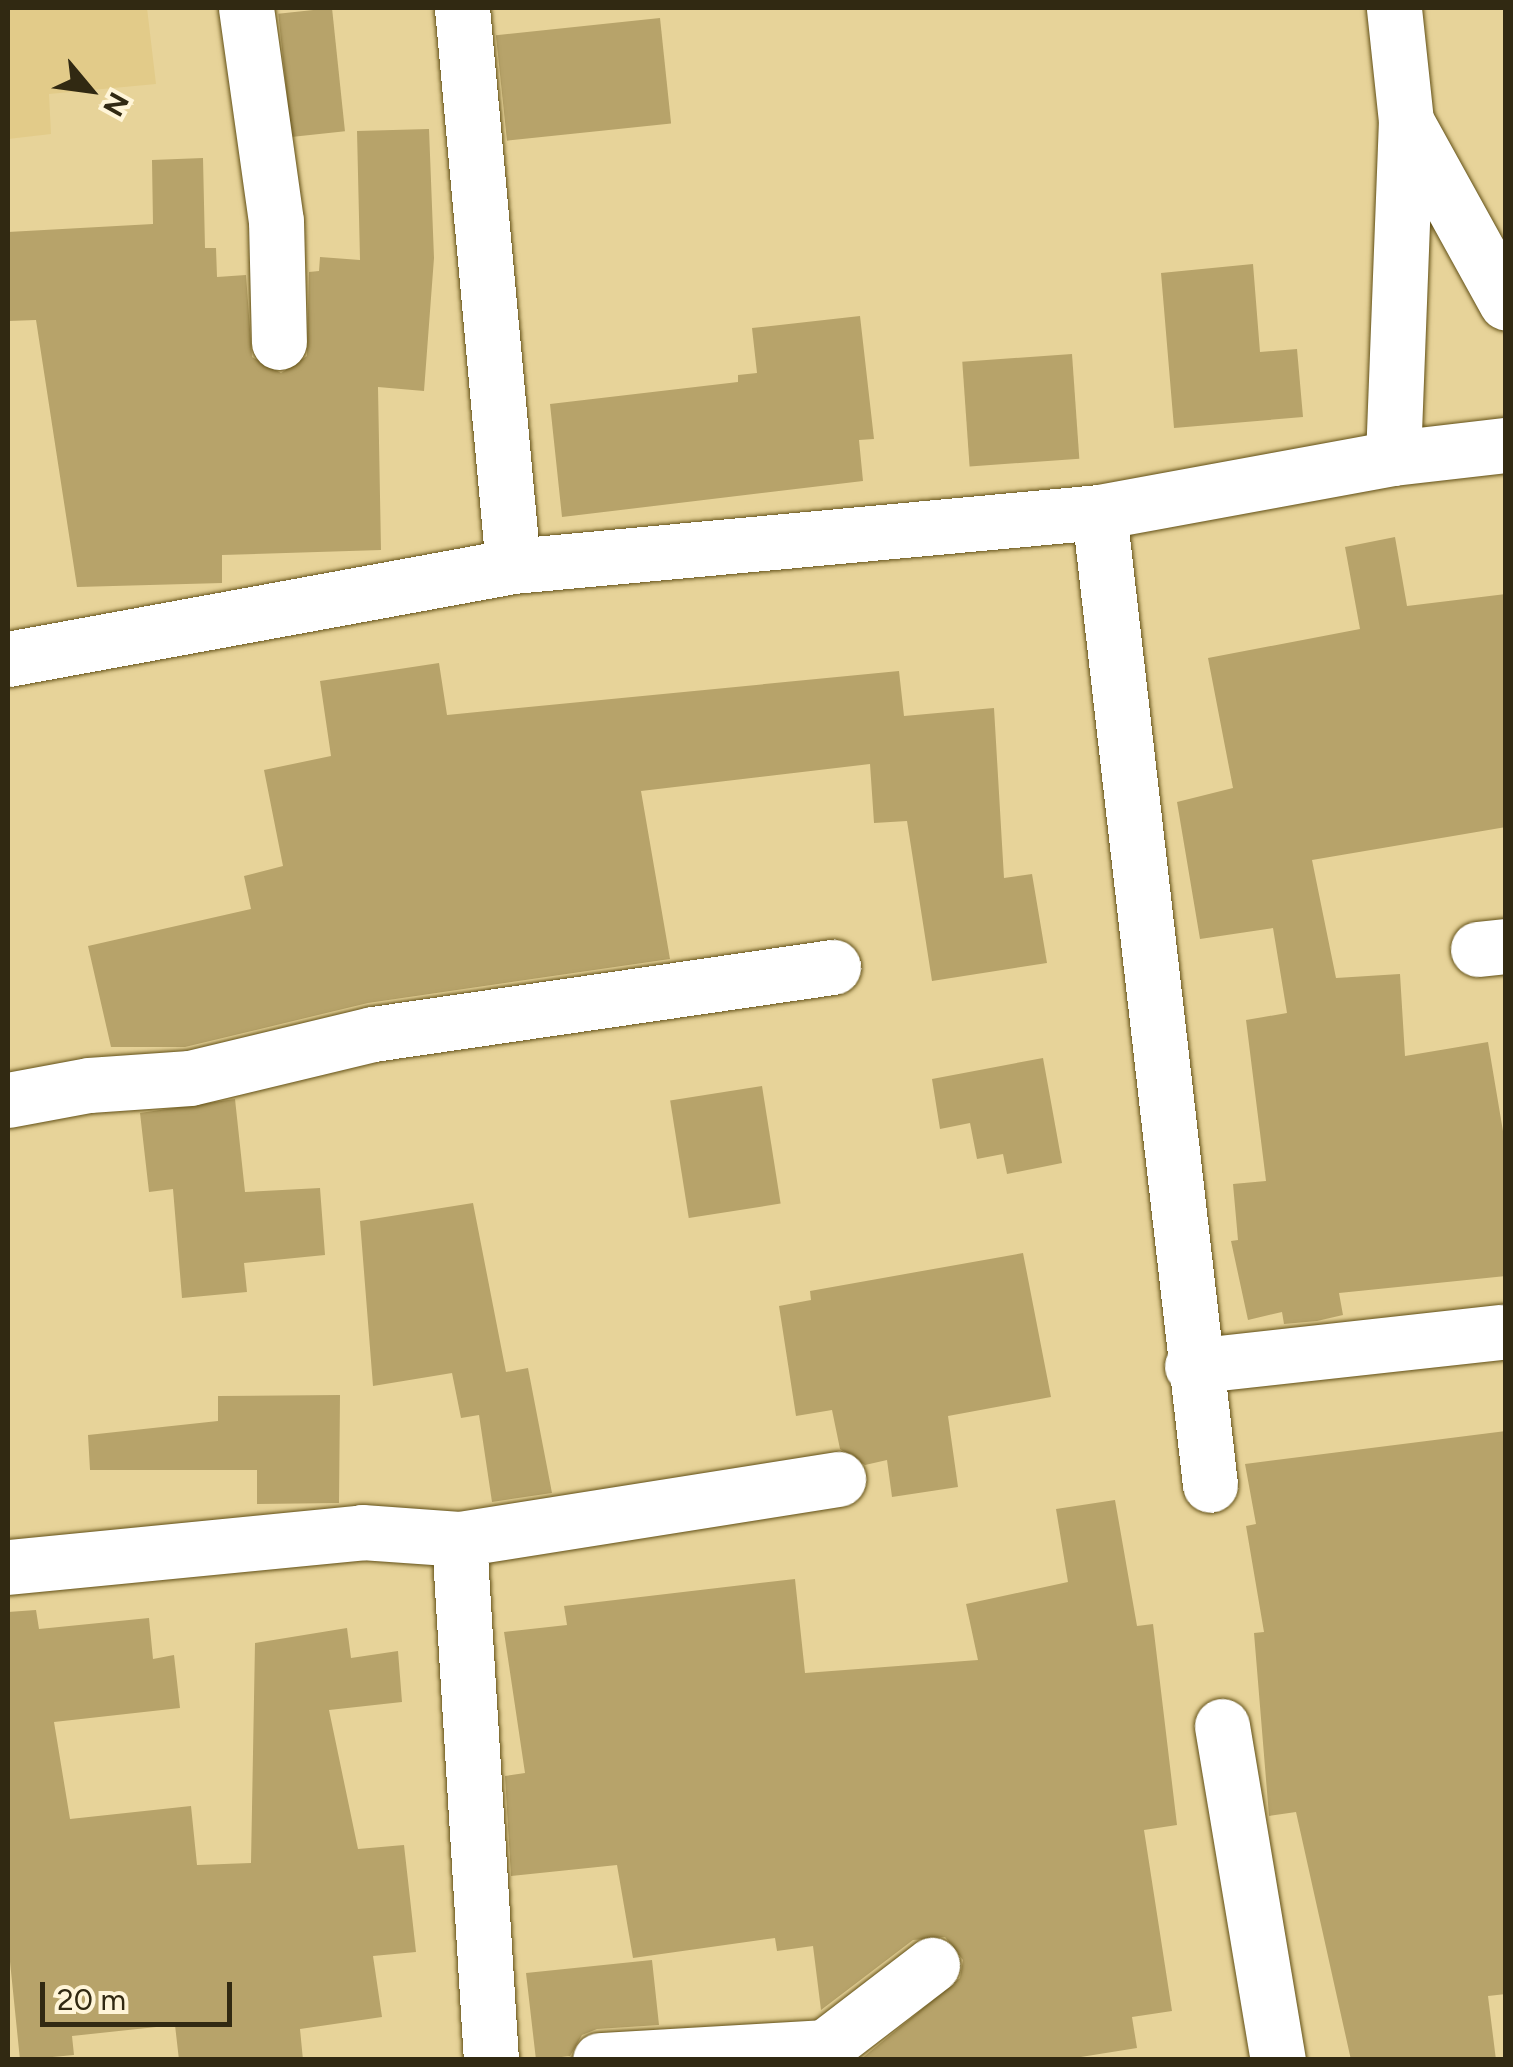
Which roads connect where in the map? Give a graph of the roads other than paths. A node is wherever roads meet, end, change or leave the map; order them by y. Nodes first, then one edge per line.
1 (246, 8) edge
2 (462, 8) edge
3 (1394, 8) edge
4 (1406, 121) junction
5 (1506, 302) edge
6 (279, 342) dead end
7 (1506, 445) edge
8 (1394, 458) junction
9 (1099, 512) junction
10 (513, 566) junction
11 (8, 659) edge
12 (833, 967) dead end
13 (8, 1100) edge
14 (1500, 1332) dead end
15 (1192, 1366) junction
16 (838, 1478) dead end
17 (1210, 1485) dead end
18 (458, 1540) junction
19 (8, 1567) edge
20 (1222, 1726) dead end
21 (932, 1964) dead end
22 (491, 2060) edge
23 (600, 2060) edge
24 (1278, 2060) edge

1 - 6 street
2 - 10 street
3 - 4 street
4 - 5 street
4 - 8 street
7 - 8 street
8 - 9 street
9 - 10 street
9 - 15 street
10 - 11 street
12 - 13 street
14 - 15 street
15 - 17 street
16 - 18 street
18 - 19 street
18 - 22 street
20 - 24 street
21 - 23 street

